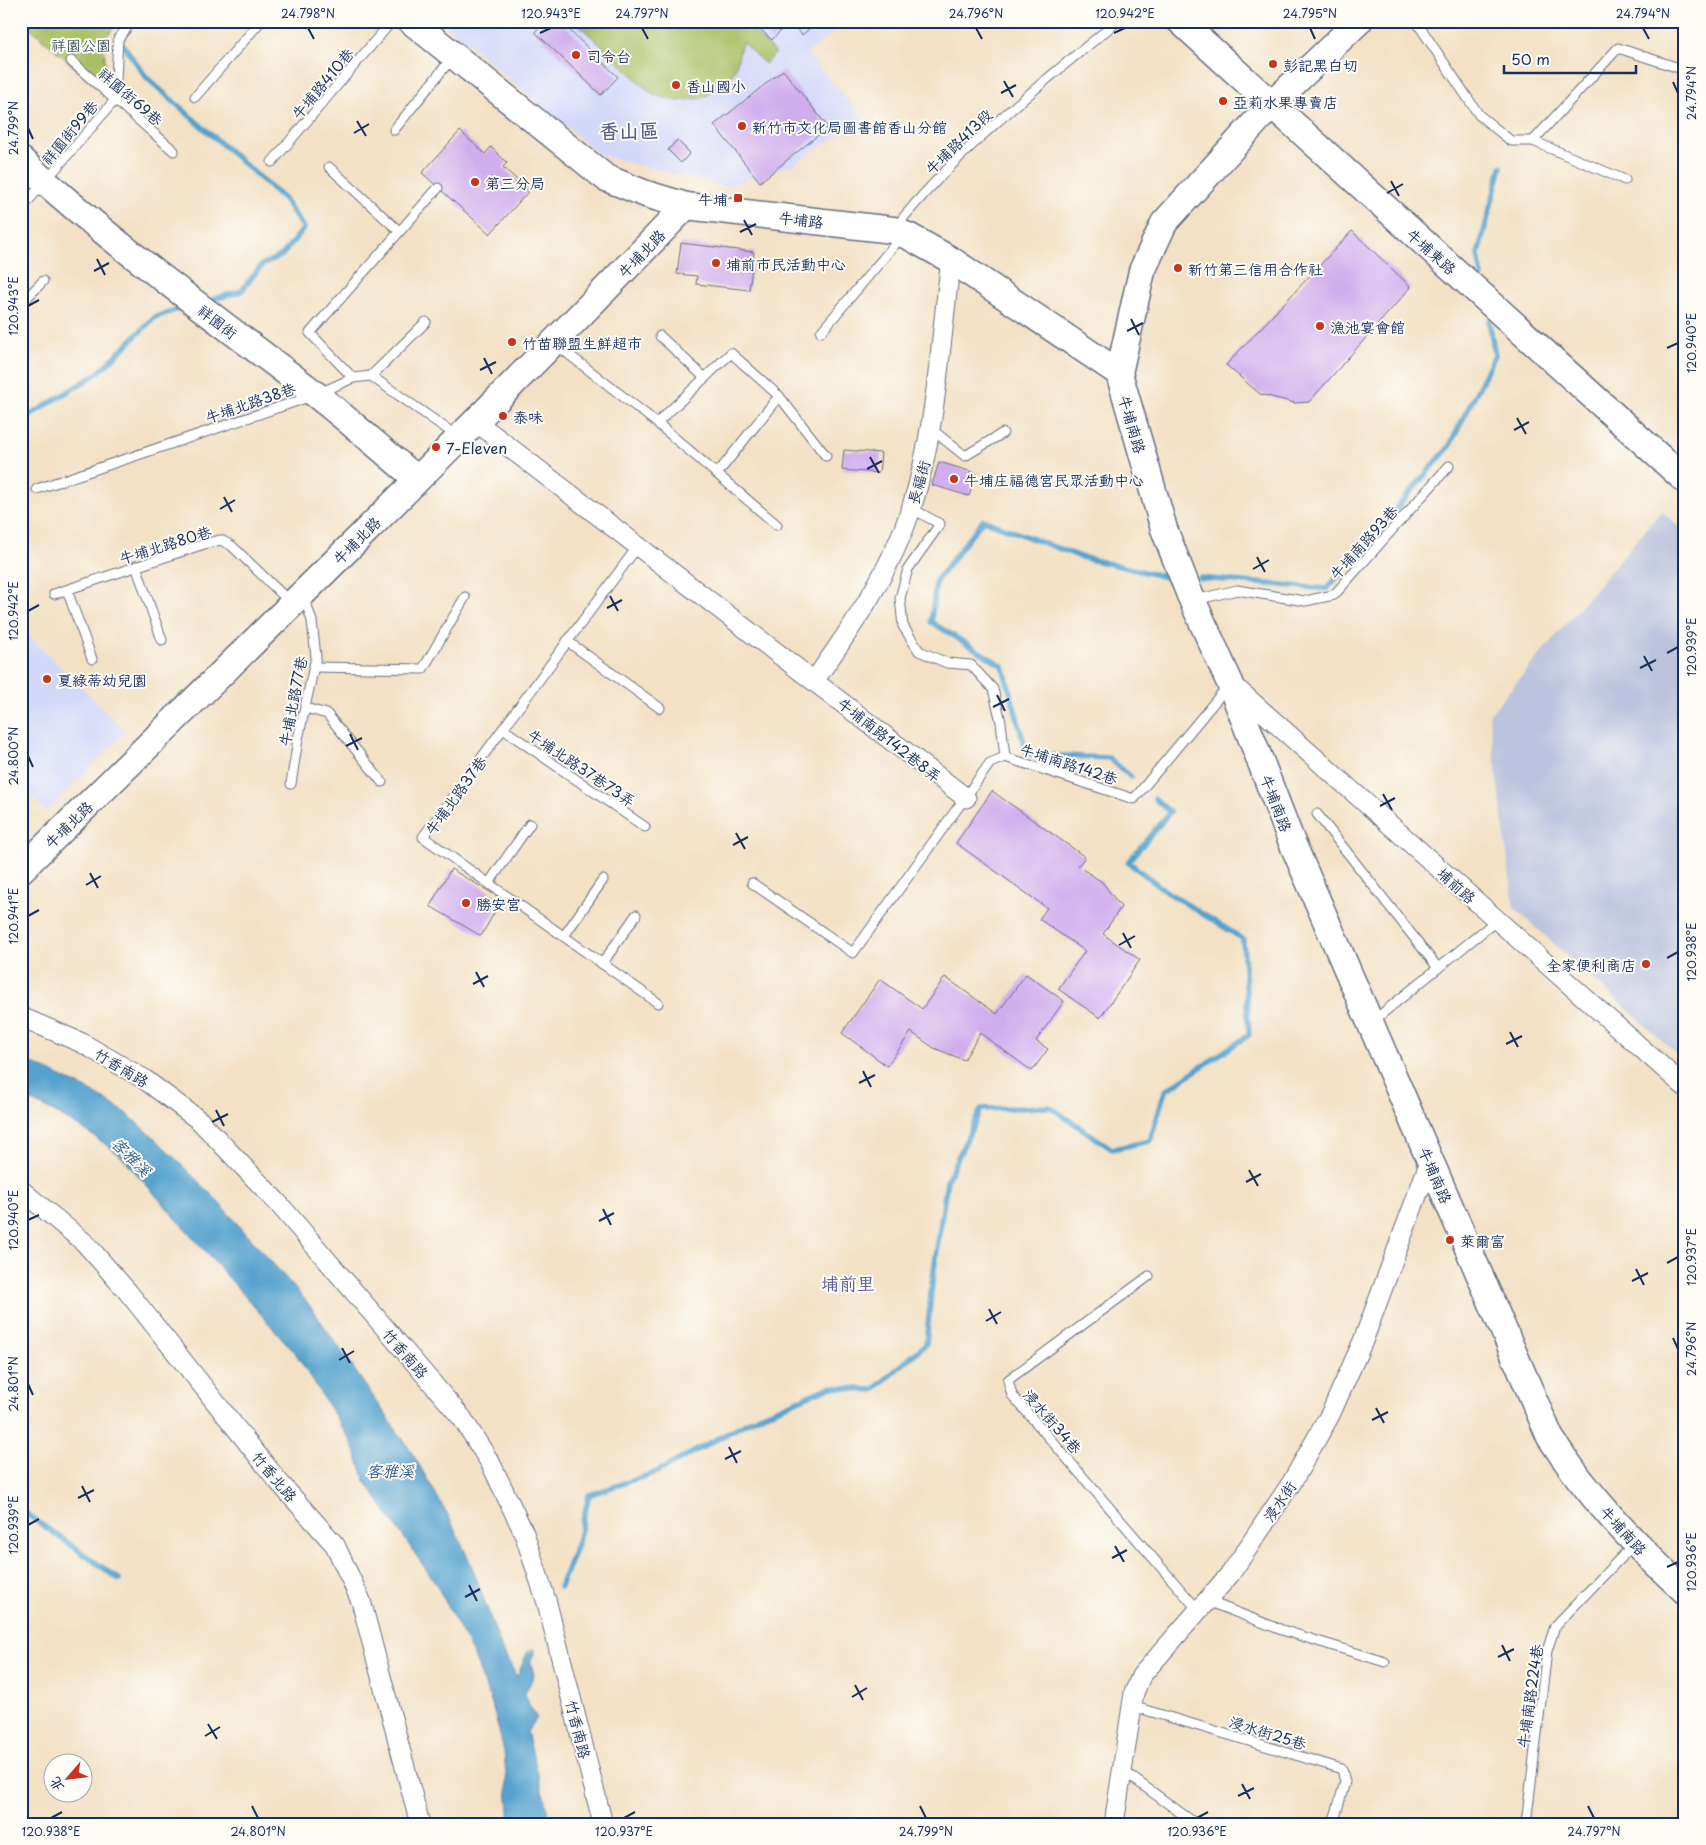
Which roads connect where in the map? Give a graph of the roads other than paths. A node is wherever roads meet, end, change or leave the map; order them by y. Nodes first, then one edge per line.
1 (132, 21) edge
2 (261, 21) edge
3 (392, 21) edge
4 (1118, 21) edge
5 (1180, 21) edge
6 (1359, 21) edge
7 (1416, 21) edge
8 (426, 26) edge
9 (454, 56) junction
10 (71, 61) dead end
11 (1685, 70) edge
12 (195, 97) dead end
13 (115, 100) junction
14 (1271, 105) junction
15 (394, 130) dead end
16 (1533, 141) junction
17 (174, 151) dead end
18 (21, 160) edge
19 (272, 162) dead end
20 (329, 167) dead end
21 (1625, 180) dead end
22 (45, 182) junction
23 (438, 188) dead end
24 (686, 206) junction
25 (21, 209) edge
26 (399, 231) junction
27 (898, 232) junction
28 (950, 260) junction
29 (43, 281) dead end
30 (21, 304) edge
31 (426, 322) dead end
32 (821, 332) dead end
33 (660, 336) dead end
34 (554, 343) junction
35 (1119, 372) junction
36 (370, 376) junction
37 (353, 378) junction
38 (705, 378) junction
39 (315, 394) junction
40 (779, 396) junction
41 (657, 423) junction
42 (930, 427) junction
43 (467, 429) junction
44 (1004, 433) dead end
45 (826, 456) dead end
46 (1449, 466) dead end
47 (717, 474) junction
48 (417, 479) junction
49 (1685, 480) edge
50 (37, 489) dead end
51 (911, 508) junction
52 (777, 525) dead end
53 (638, 546) junction
54 (136, 566) junction
55 (67, 590) junction
56 (54, 594) dead end
57 (465, 597) dead end
58 (298, 599) junction
59 (1192, 600) junction
60 (162, 640) dead end
61 (567, 641) junction
62 (92, 659) dead end
63 (314, 667) junction
64 (814, 681) junction
65 (1230, 683) junction
66 (305, 708) junction
67 (660, 708) dead end
68 (503, 729) junction
69 (1005, 757) junction
70 (382, 782) dead end
71 (291, 784) dead end
72 (966, 798) junction
73 (1317, 814) dead end
74 (530, 824) dead end
75 (646, 827) dead end
76 (21, 870) edge
77 (603, 880) dead end
78 (489, 884) junction
79 (752, 884) dead end
80 (636, 915) dead end
81 (1497, 920) junction
82 (564, 936) junction
83 (602, 964) junction
84 (1438, 968) junction
85 (658, 1003) dead end
86 (21, 1017) edge
87 (1371, 1022) junction
88 (1685, 1087) edge
89 (1430, 1161) junction
90 (21, 1190) edge
91 (1149, 1276) dead end
92 (1634, 1544) junction
93 (1685, 1591) edge
94 (1202, 1605) junction
95 (1386, 1662) dead end
96 (1132, 1706) junction
97 (1122, 1770) junction
98 (420, 1824) edge
99 (603, 1824) edge
100 (1114, 1824) edge
101 (1196, 1824) edge
102 (1333, 1824) edge
103 (1526, 1824) edge

1 - 13 lane
2 - 12 lane
3 - 19 lane, 牛埔路410巷
4 - 27 lane, 牛埔路413段
5 - 14 street, 牛埔東路
6 - 14 street, 牛埔南路
7 - 16 lane
8 - 9 street, 牛埔路
9 - 15 lane
9 - 24 street, 牛埔路
10 - 13 lane, 祥園街69巷
11 - 16 lane
13 - 17 lane, 祥園街69巷
13 - 22 lane, 祥園街99巷
14 - 35 street, 牛埔南路
14 - 49 street, 牛埔東路
16 - 21 lane
18 - 22 street, 祥園街
20 - 26 lane
22 - 25 lane, 祥園街99巷
22 - 39 street, 祥園街
23 - 26 lane
24 - 27 street, 牛埔路
24 - 34 street, 牛埔北路
26 - 37 lane
27 - 28 street, 牛埔路
27 - 32 lane, 牛埔路413段
28 - 35 street, 牛埔路
28 - 42 street, 長福街
29 - 30 lane
31 - 36 lane
33 - 38 lane
34 - 41 lane
34 - 43 street, 牛埔北路
35 - 59 street, 牛埔南路
36 - 37 lane, 牛埔北路38巷
36 - 43 lane
37 - 39 lane, 牛埔北路38巷
38 - 40 lane
38 - 41 lane
39 - 48 street, 祥園街
39 - 50 lane, 牛埔北路38巷
40 - 45 lane
40 - 47 lane
41 - 47 lane
42 - 44 lane
42 - 51 street, 長福街
43 - 48 street, 牛埔北路
43 - 53 street
46 - 59 lane, 牛埔南路93巷
47 - 52 lane
48 - 58 street, 牛埔北路
51 - 64 street, 長福街
51 - 69 lane
53 - 61 lane, 牛埔北路37巷
53 - 64 street
54 - 55 lane, 牛埔北路80巷
54 - 58 lane, 牛埔北路80巷
54 - 60 lane
55 - 56 lane, 牛埔北路80巷
55 - 62 lane
57 - 63 lane
58 - 63 lane, 牛埔北路77巷
58 - 76 street, 牛埔北路
59 - 65 street, 牛埔南路
61 - 67 lane
61 - 68 lane, 牛埔北路37巷
63 - 66 lane, 牛埔北路77巷
64 - 72 street, 牛埔南路142巷8弄
65 - 69 lane, 牛埔南路142巷
65 - 81 street, 埔前路
65 - 87 street, 牛埔南路
66 - 70 lane
66 - 71 lane, 牛埔北路77巷
68 - 75 lane, 牛埔北路37巷73弄
68 - 78 lane, 牛埔北路37巷
69 - 72 lane, 牛埔南路142巷
72 - 79 lane, 牛埔南路142巷
73 - 84 lane
74 - 78 lane
77 - 82 lane
78 - 82 lane, 牛埔北路37巷
80 - 83 lane
81 - 84 lane
81 - 88 street, 埔前路
82 - 83 lane, 牛埔北路37巷
83 - 85 lane, 牛埔北路37巷
84 - 87 lane
86 - 99 street, 竹香南路
87 - 89 street, 牛埔南路
89 - 92 street, 牛埔南路
89 - 94 street, 浸水街
90 - 98 street, 竹香北路
91 - 94 lane, 浸水街34巷
92 - 93 street, 牛埔南路
92 - 103 lane, 牛埔南路224巷
94 - 95 lane
94 - 96 street, 浸水街
96 - 97 street, 浸水街
96 - 102 lane, 浸水街25巷
97 - 100 street, 浸水街
97 - 101 lane

